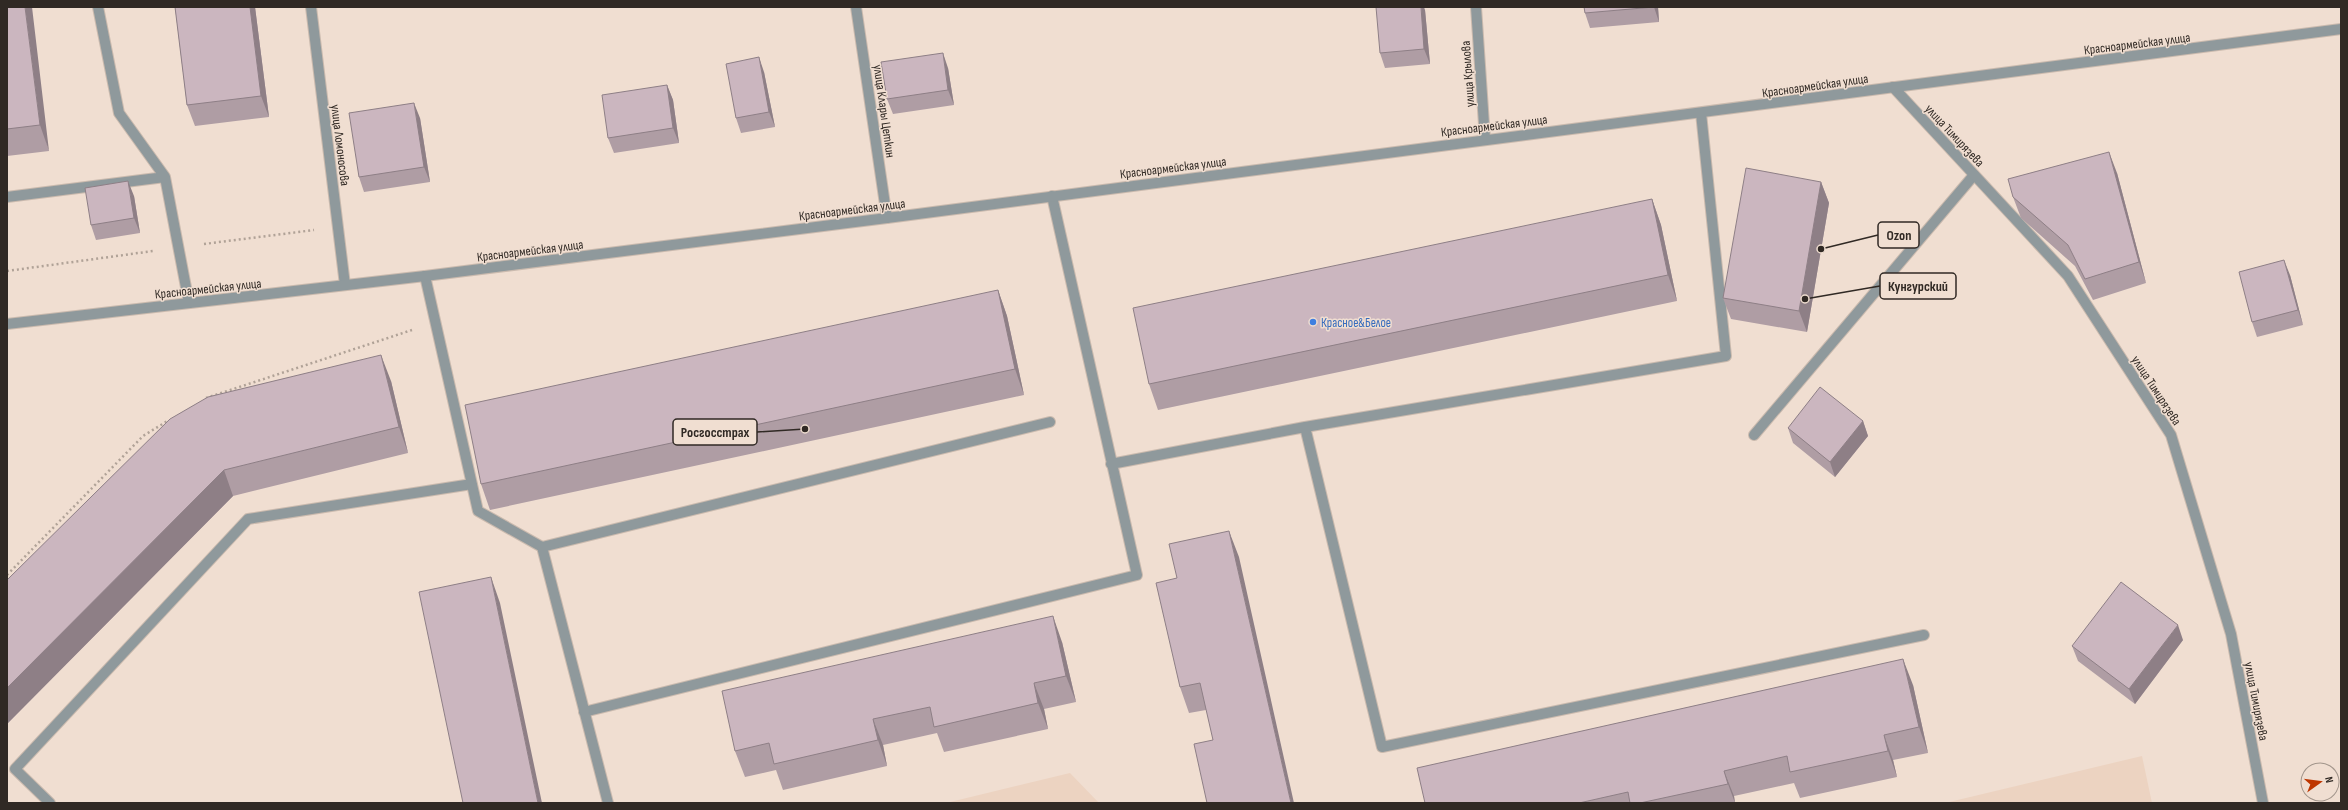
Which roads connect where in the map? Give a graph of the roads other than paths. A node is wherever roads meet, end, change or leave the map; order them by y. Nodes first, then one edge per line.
1 (98, 7) edge
2 (311, 7) edge
3 (856, 7) edge
4 (1476, 7) edge
5 (2341, 29) edge
6 (1893, 87) junction
7 (1701, 113) junction
8 (1485, 139) junction
9 (1974, 175) junction
10 (165, 177) junction
11 (1052, 196) junction
12 (7, 197) edge
13 (887, 218) junction
14 (425, 276) junction
15 (345, 286) junction
16 (189, 303) junction
17 (7, 324) edge
18 (1050, 422) dead end
19 (1305, 427) junction
20 (1754, 435) dead end
21 (1112, 464) junction
22 (472, 484) junction
23 (542, 547) junction
24 (1924, 635) dead end
25 (584, 712) junction
26 (50, 803) edge
27 (608, 803) edge
28 (2263, 803) edge

1 - 10 street
2 - 15 street, улица Ломоносова
3 - 13 street, улица Клары Цеткин
4 - 8 street, улица Крылова
5 - 6 street, Красноармейская улица
6 - 7 street, Красноармейская улица
6 - 9 street, улица Тимирязева
7 - 8 street, Красноармейская улица
7 - 19 street
8 - 11 street, Красноармейская улица
9 - 20 street
9 - 28 street, улица Тимирязева
10 - 12 street
10 - 16 street
11 - 13 street, Красноармейская улица
11 - 21 street
13 - 14 street, Красноармейская улица
14 - 15 street, Красноармейская улица
14 - 22 street
15 - 16 street, Красноармейская улица
16 - 17 street, Красноармейская улица
18 - 23 street
19 - 21 street
19 - 24 street
21 - 25 street
22 - 23 street
22 - 26 street
23 - 25 street
25 - 27 street

